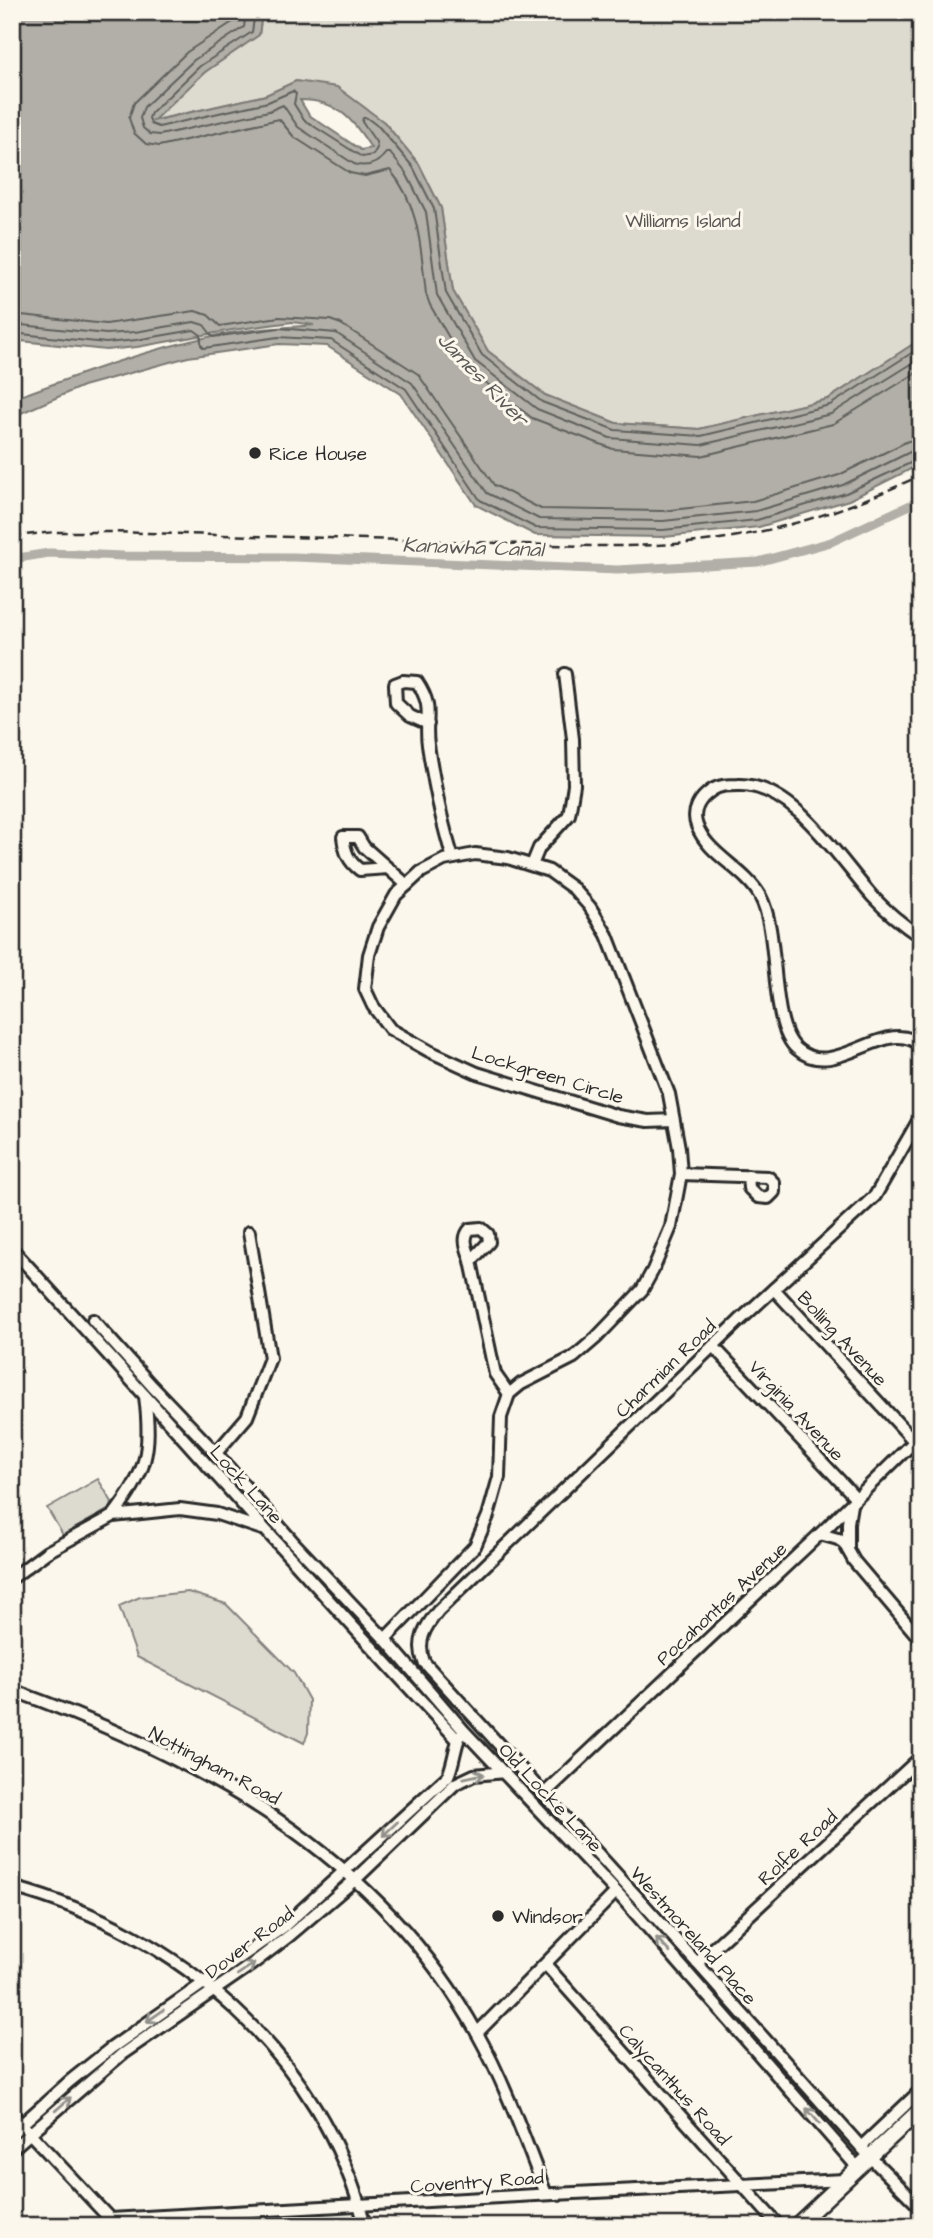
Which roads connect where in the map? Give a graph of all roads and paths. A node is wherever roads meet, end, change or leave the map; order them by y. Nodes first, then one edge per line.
1 (565, 674) dead end
2 (428, 724) dead end
3 (453, 858) junction
4 (532, 865) junction
5 (388, 868) dead end
6 (407, 885) junction
7 (921, 937) edge
8 (921, 1046) edge
9 (674, 1120) junction
10 (919, 1122) edge
11 (681, 1174) junction
12 (748, 1177) dead end
13 (249, 1233) dead end
14 (12, 1249) edge
15 (471, 1261) dead end
16 (774, 1289) junction
17 (93, 1320) dead end
18 (713, 1346) junction
19 (144, 1394) junction
20 (509, 1394) junction
21 (918, 1439) edge
22 (216, 1453) junction
23 (854, 1500) junction
24 (113, 1516) junction
25 (262, 1529) junction
26 (820, 1534) junction
27 (290, 1548) junction
28 (848, 1550) junction
29 (12, 1578) edge
30 (421, 1638) joint
31 (385, 1639) junction
32 (921, 1640) edge
33 (12, 1690) edge
34 (461, 1735) junction
35 (921, 1757) edge
36 (505, 1772) junction
37 (544, 1794) junction
38 (351, 1875) junction
39 (12, 1887) edge
40 (616, 1892) junction
41 (697, 1963) junction
42 (545, 1965) junction
43 (205, 1981) junction
44 (215, 1989) junction
45 (477, 2033) junction
46 (921, 2090) edge
47 (921, 2109) edge
48 (12, 2114) edge
49 (26, 2129) junction
50 (12, 2133) edge
51 (12, 2149) edge
52 (865, 2152) junction
53 (858, 2168) junction
54 (845, 2180) junction
55 (742, 2185) junction
56 (545, 2194) junction
57 (360, 2206) junction
58 (921, 2208) edge
59 (107, 2222) edge
60 (365, 2226) edge
61 (779, 2226) edge
62 (796, 2226) edge

1 - 4 street
2 - 3 street
3 - 4 street, Lockgreen Circle
3 - 6 street, Lockgreen Circle
4 - 9 street, Lockgreen Circle
5 - 6 street
6 - 9 street, Lockgreen Circle
7 - 8 street
9 - 11 street, Lockgreen Circle
10 - 16 street, Charmian Road
11 - 12 street
11 - 20 street, Lockgreen Circle
13 - 22 street
14 - 19 street, Lock Lane
15 - 20 street
16 - 18 street, Charmian Road
16 - 21 street, Bolling Avenue
17 - 22 street, Old Locke Lane
18 - 23 street, Virginia Avenue
18 - 30 street, Charmian Road
19 - 24 street
19 - 25 street, Lock Lane
20 - 31 street
21 - 23 street, Pocahontas Avenue
22 - 27 street, Old Locke Lane
23 - 26 street, Pocahontas Avenue
23 - 28 street
24 - 25 street
24 - 29 street
25 - 27 street, Lock Lane
26 - 28 street
26 - 37 street, Pocahontas Avenue
27 - 31 street, Old Locke Lane
27 - 34 street, Lock Lane
28 - 32 street
30 - 37 street, Westmoreland Place
31 - 34 street, Old Locke Lane
33 - 38 street, Nottingham Road
34 - 36 street, Old Locke Lane
34 -> 38 street, Dover Road
35 - 41 street, Rolfe Road
38 -> 36 street, Dover Road
36 - 40 street, Old Locke Lane
37 - 41 street, Westmoreland Place
38 - 43 street, Dover Road
44 -> 38 street, Dover Road
38 - 45 street, Nottingham Road
39 - 43 street
40 - 42 street
53 -> 40 street, Old Locke Lane
41 - 52 street, Westmoreland Place
42 - 45 street
42 - 55 street, Calycanthus Road
43 - 44 street
43 -> 49 street, Dover Road
49 -> 44 street, Dover Road
44 - 57 street
45 - 56 street, Nottingham Road
46 - 52 street
47 - 52 main road
48 - 49 street
49 - 50 street, Dover Road
49 - 51 street, Dover Road
49 - 59 street
52 - 53 main road
52 - 58 street, Westmoreland Place
53 - 54 main road
54 - 55 street, Coventry Road
54 - 62 main road
55 - 56 street, Coventry Road
55 - 61 street, Calycanthus Road
56 - 57 street, Coventry Road
57 - 59 street, Coventry Road
57 - 60 street

